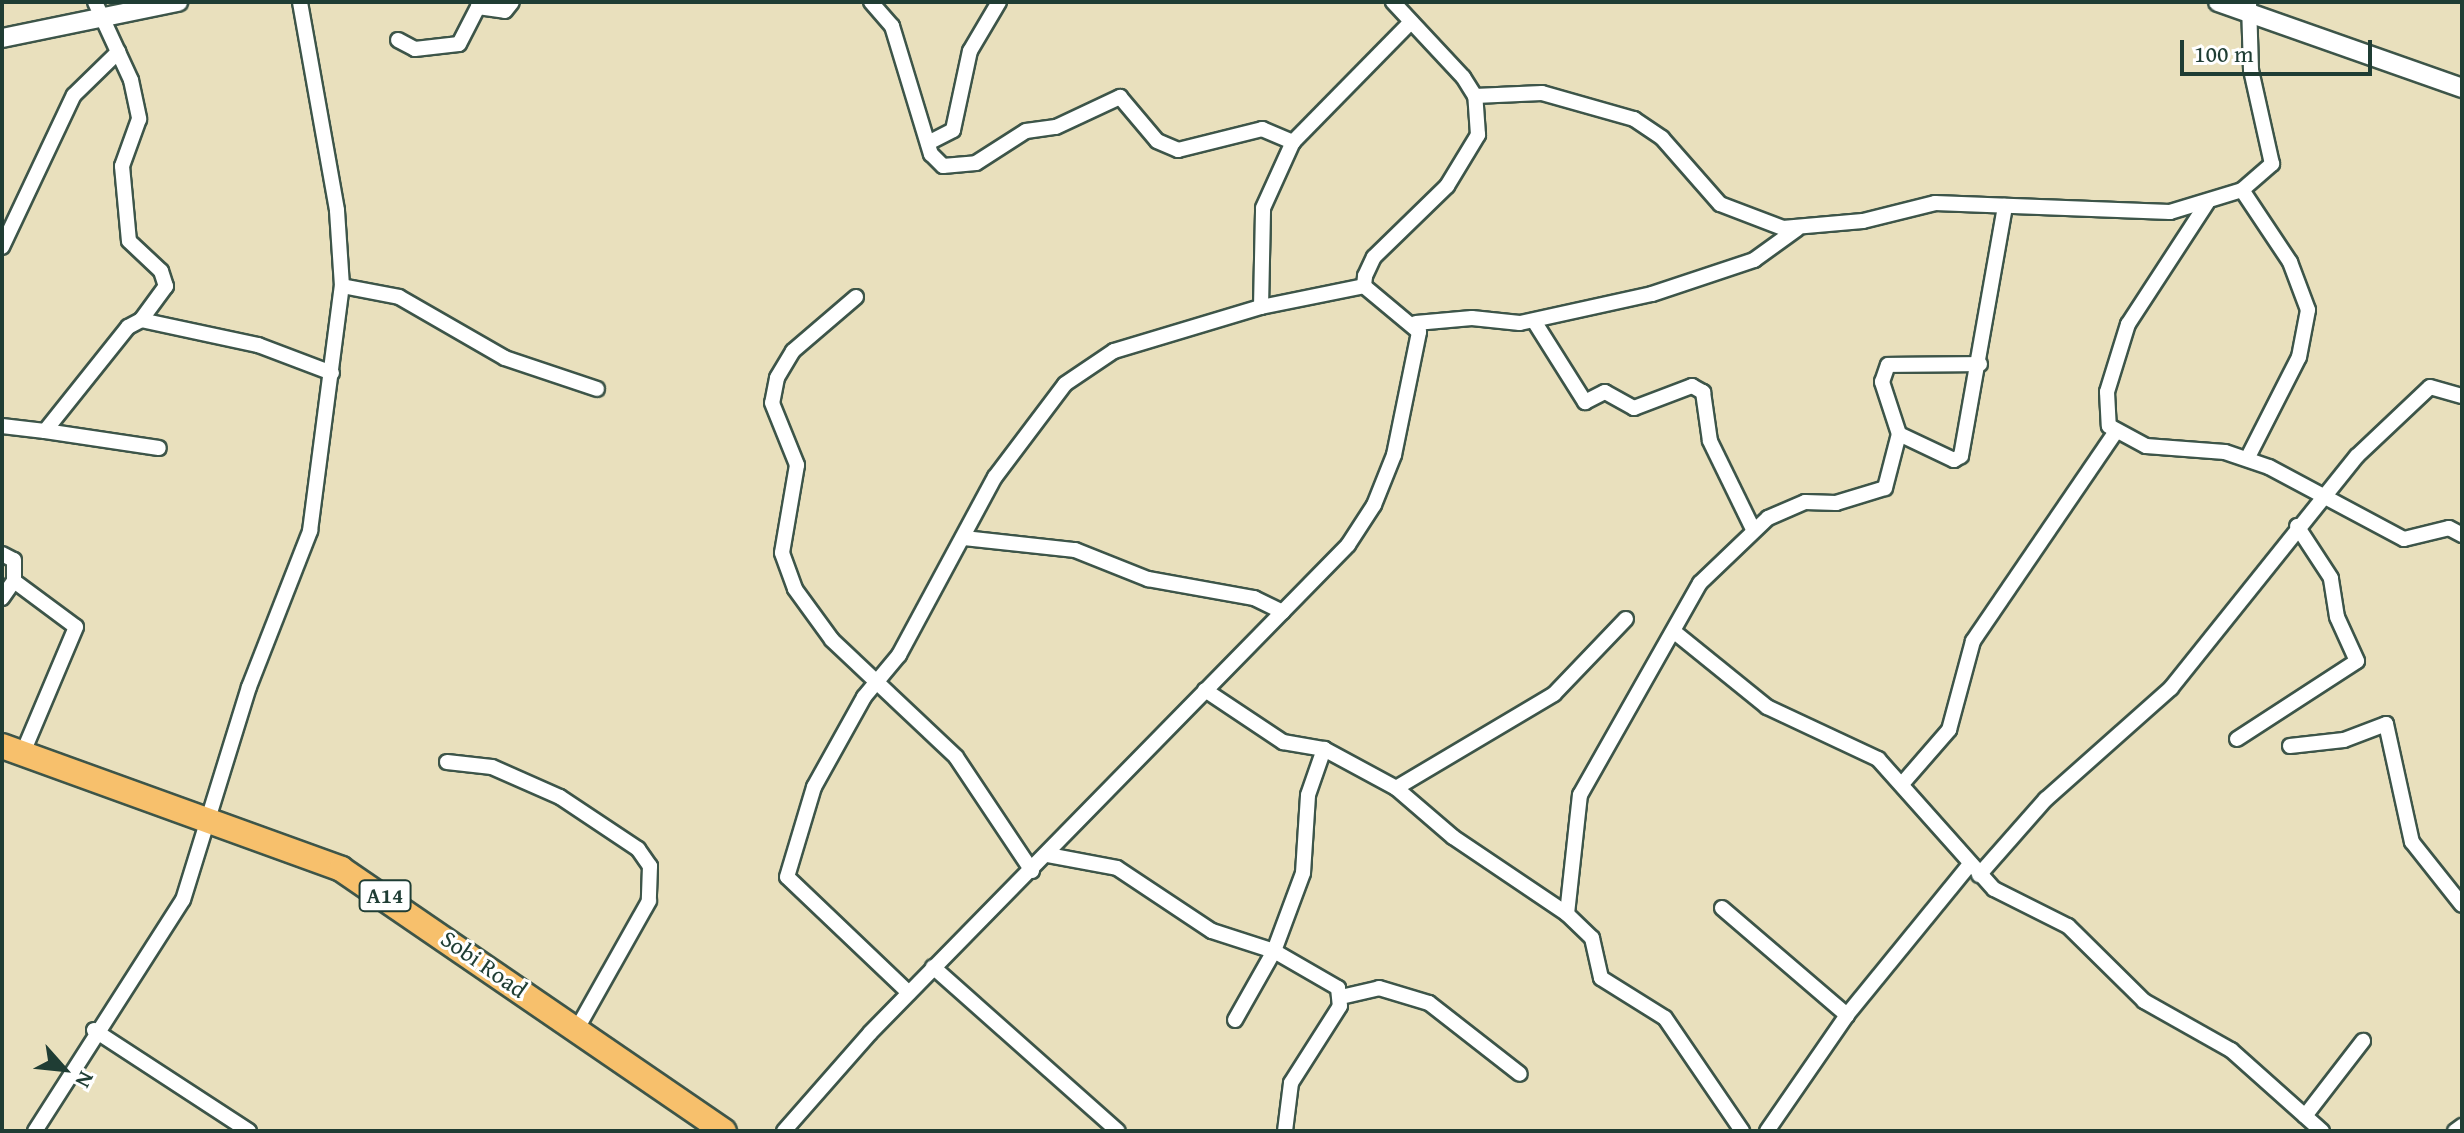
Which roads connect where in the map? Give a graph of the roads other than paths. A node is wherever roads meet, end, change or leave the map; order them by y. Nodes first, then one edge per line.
1 (178, 2) edge
2 (300, 2) edge
3 (512, 2) edge
4 (871, 2) edge
5 (999, 2) edge
6 (1393, 2) edge
7 (2218, 2) edge
8 (2250, 8) edge
9 (97, 10) edge
10 (1411, 22) junction
11 (2, 38) edge
12 (398, 40) dead end
13 (118, 52) junction
14 (2462, 88) edge
15 (1475, 96) junction
16 (1293, 142) junction
17 (928, 143) junction
18 (2242, 190) junction
19 (2207, 203) junction
20 (2005, 206) junction
21 (1797, 229) junction
22 (2, 247) edge
23 (342, 286) junction
24 (1364, 286) junction
25 (856, 297) dead end
26 (1261, 307) junction
27 (141, 320) junction
28 (1534, 321) junction
29 (1416, 323) junction
30 (1980, 364) junction
31 (332, 373) junction
32 (597, 389) dead end
33 (2462, 396) edge
34 (2, 426) edge
35 (45, 431) junction
36 (2115, 433) junction
37 (1899, 434) junction
38 (159, 448) dead end
39 (2247, 459) junction
40 (2322, 499) junction
41 (2297, 526) junction
42 (1753, 529) junction
43 (2462, 535) edge
44 (964, 538) junction
45 (2, 554) edge
46 (14, 581) junction
47 (2, 598) edge
48 (1283, 612) junction
49 (1626, 619) dead end
50 (1677, 634) junction
51 (879, 681) junction
52 (1205, 690) junction
53 (2237, 739) dead end
54 (2290, 746) dead end
55 (1324, 749) junction
56 (12, 751) edge
57 (447, 762) dead end
58 (1902, 784) junction
59 (1396, 788) junction
60 (210, 820) junction
61 (1048, 855) junction
62 (1975, 870) junction
63 (1032, 871) junction
64 (2462, 905) edge
65 (1722, 908) dead end
66 (1567, 914) junction
67 (1274, 951) junction
68 (933, 967) junction
69 (909, 993) junction
70 (1341, 997) junction
71 (1847, 1015) junction
72 (1235, 1020) dead end
73 (577, 1029) junction
74 (94, 1030) junction
75 (2363, 1041) dead end
76 (1520, 1074) dead end
77 (2305, 1116) junction
78 (2462, 1126) edge
79 (35, 1131) edge
80 (249, 1131) edge
81 (724, 1131) edge
82 (784, 1131) edge
83 (1118, 1131) edge
84 (1285, 1131) edge
85 (1742, 1131) edge
86 (1767, 1131) edge
87 (2322, 1131) edge
88 (2455, 1131) edge

1 - 9 street
2 - 23 street
3 - 12 street
4 - 17 street
5 - 17 street
6 - 10 street
7 - 8 street
8 - 14 street
8 - 18 street
9 - 11 street
9 - 13 street
10 - 15 street
10 - 16 street
13 - 22 street
13 - 27 street
15 - 21 street
15 - 24 street
16 - 17 street
16 - 26 street
18 - 19 street
18 - 39 street
19 - 20 street
19 - 36 street
20 - 21 street
20 - 30 street
21 - 28 street
23 - 31 street
23 - 32 street
24 - 26 street
24 - 29 street
25 - 51 street
26 - 44 street
27 - 31 street
27 - 35 street
28 - 29 street
28 - 42 street
29 - 48 street
30 - 37 street
30 - 37 street
31 - 60 street
33 - 40 street
34 - 35 street
35 - 38 street
36 - 39 street
36 - 58 street
37 - 42 street
39 - 40 street
40 - 41 street
40 - 43 street
41 - 53 street
41 - 62 street
42 - 50 street
44 - 48 street
44 - 51 street
45 - 46 street
46 - 47 street
46 - 56 street
48 - 52 street
49 - 59 street
50 - 58 street
50 - 66 street
51 - 63 street
51 - 69 street
52 - 55 street
52 - 61 street
54 - 64 street
55 - 59 street
55 - 67 street
56 - 60 highway, Sobi Road / A14
57 - 73 street
58 - 62 street
59 - 66 street
60 - 73 highway, Sobi Road / A14
60 - 74 street
61 - 63 street
61 - 67 street
62 - 71 street
62 - 77 street
63 - 68 street
65 - 71 street
66 - 85 street
67 - 70 street
67 - 72 street
68 - 69 street
68 - 83 street
69 - 82 street
70 - 76 street
70 - 84 street
71 - 86 street
73 - 81 highway, Sobi Road / A14
74 - 79 street
74 - 80 street
75 - 77 street
77 - 87 street
78 - 88 street

